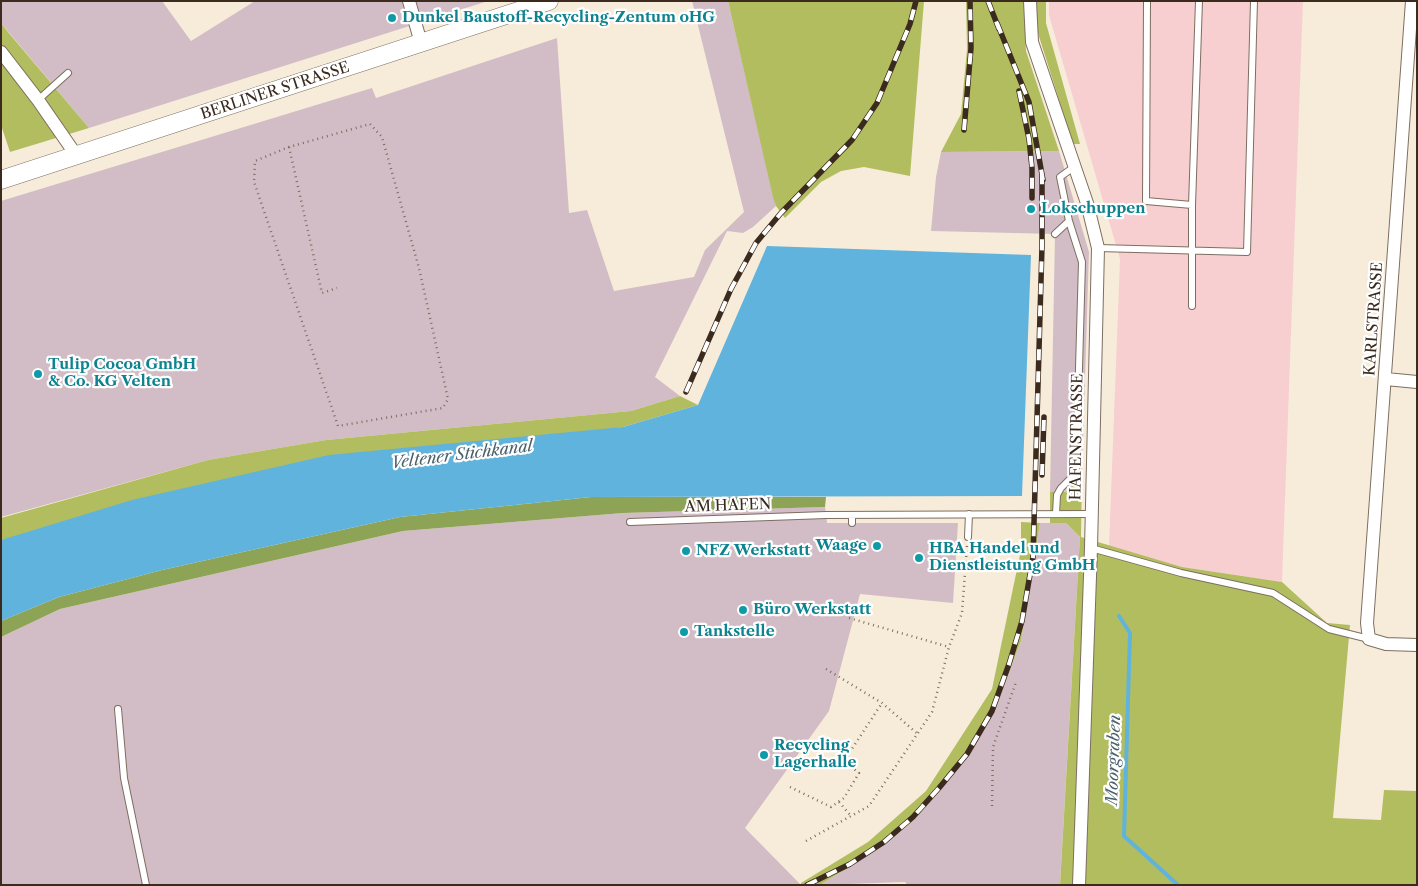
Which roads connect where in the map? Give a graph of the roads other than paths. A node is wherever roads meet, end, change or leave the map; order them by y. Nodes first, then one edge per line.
1 (409, 1) edge
2 (549, 1) edge
3 (1030, 1) edge
4 (1148, 1) edge
5 (1198, 1) edge
6 (1254, 1) edge
7 (1412, 1) edge
8 (421, 44) junction
9 (1, 52) edge
10 (68, 73) dead end
11 (1411, 99) edge
12 (38, 100) junction
13 (76, 155) junction
14 (1074, 167) junction
15 (1, 180) edge
16 (1192, 205) junction
17 (1069, 221) junction
18 (1055, 234) dead end
19 (1098, 248) junction
20 (1192, 250) junction
21 (1192, 306) dead end
22 (1386, 379) junction
23 (1417, 382) edge
24 (970, 514) junction
25 (1053, 514) junction
26 (1092, 514) junction
27 (852, 515) junction
28 (630, 522) dead end
29 (852, 522) dead end
30 (968, 537) road end
31 (1091, 548) junction
32 (1369, 639) junction
33 (1417, 645) edge
34 (118, 709) dead end
35 (146, 885) edge
36 (1079, 885) edge

1 - 8 street
2 - 8 main road, BERLINER STRASSE
3 - 14 street, HAFENSTRASSE
4 - 16 lane
5 - 16 lane
6 - 20 lane
7 - 11 street, KARLSTRASSE
8 - 13 main road, BERLINER STRASSE
9 - 12 street
10 - 12 lane
11 - 22 street, KARLSTRASSE
12 - 13 street
13 - 15 main road, BERLINER STRASSE
14 - 17 lane
14 - 19 street, HAFENSTRASSE
16 - 20 lane
17 - 18 lane
17 - 25 lane
19 - 20 lane
19 - 26 street, HAFENSTRASSE
20 - 21 lane
22 - 23 street
22 - 32 street, KARLSTRASSE
24 - 25 lane, AM HAFEN
24 - 27 lane, AM HAFEN
24 - 30 lane
25 - 26 lane
26 - 31 street, HAFENSTRASSE
27 - 28 lane, AM HAFEN
27 - 29 lane
31 - 32 lane
31 - 36 street, HAFENSTRASSE
32 - 33 street
34 - 35 lane

